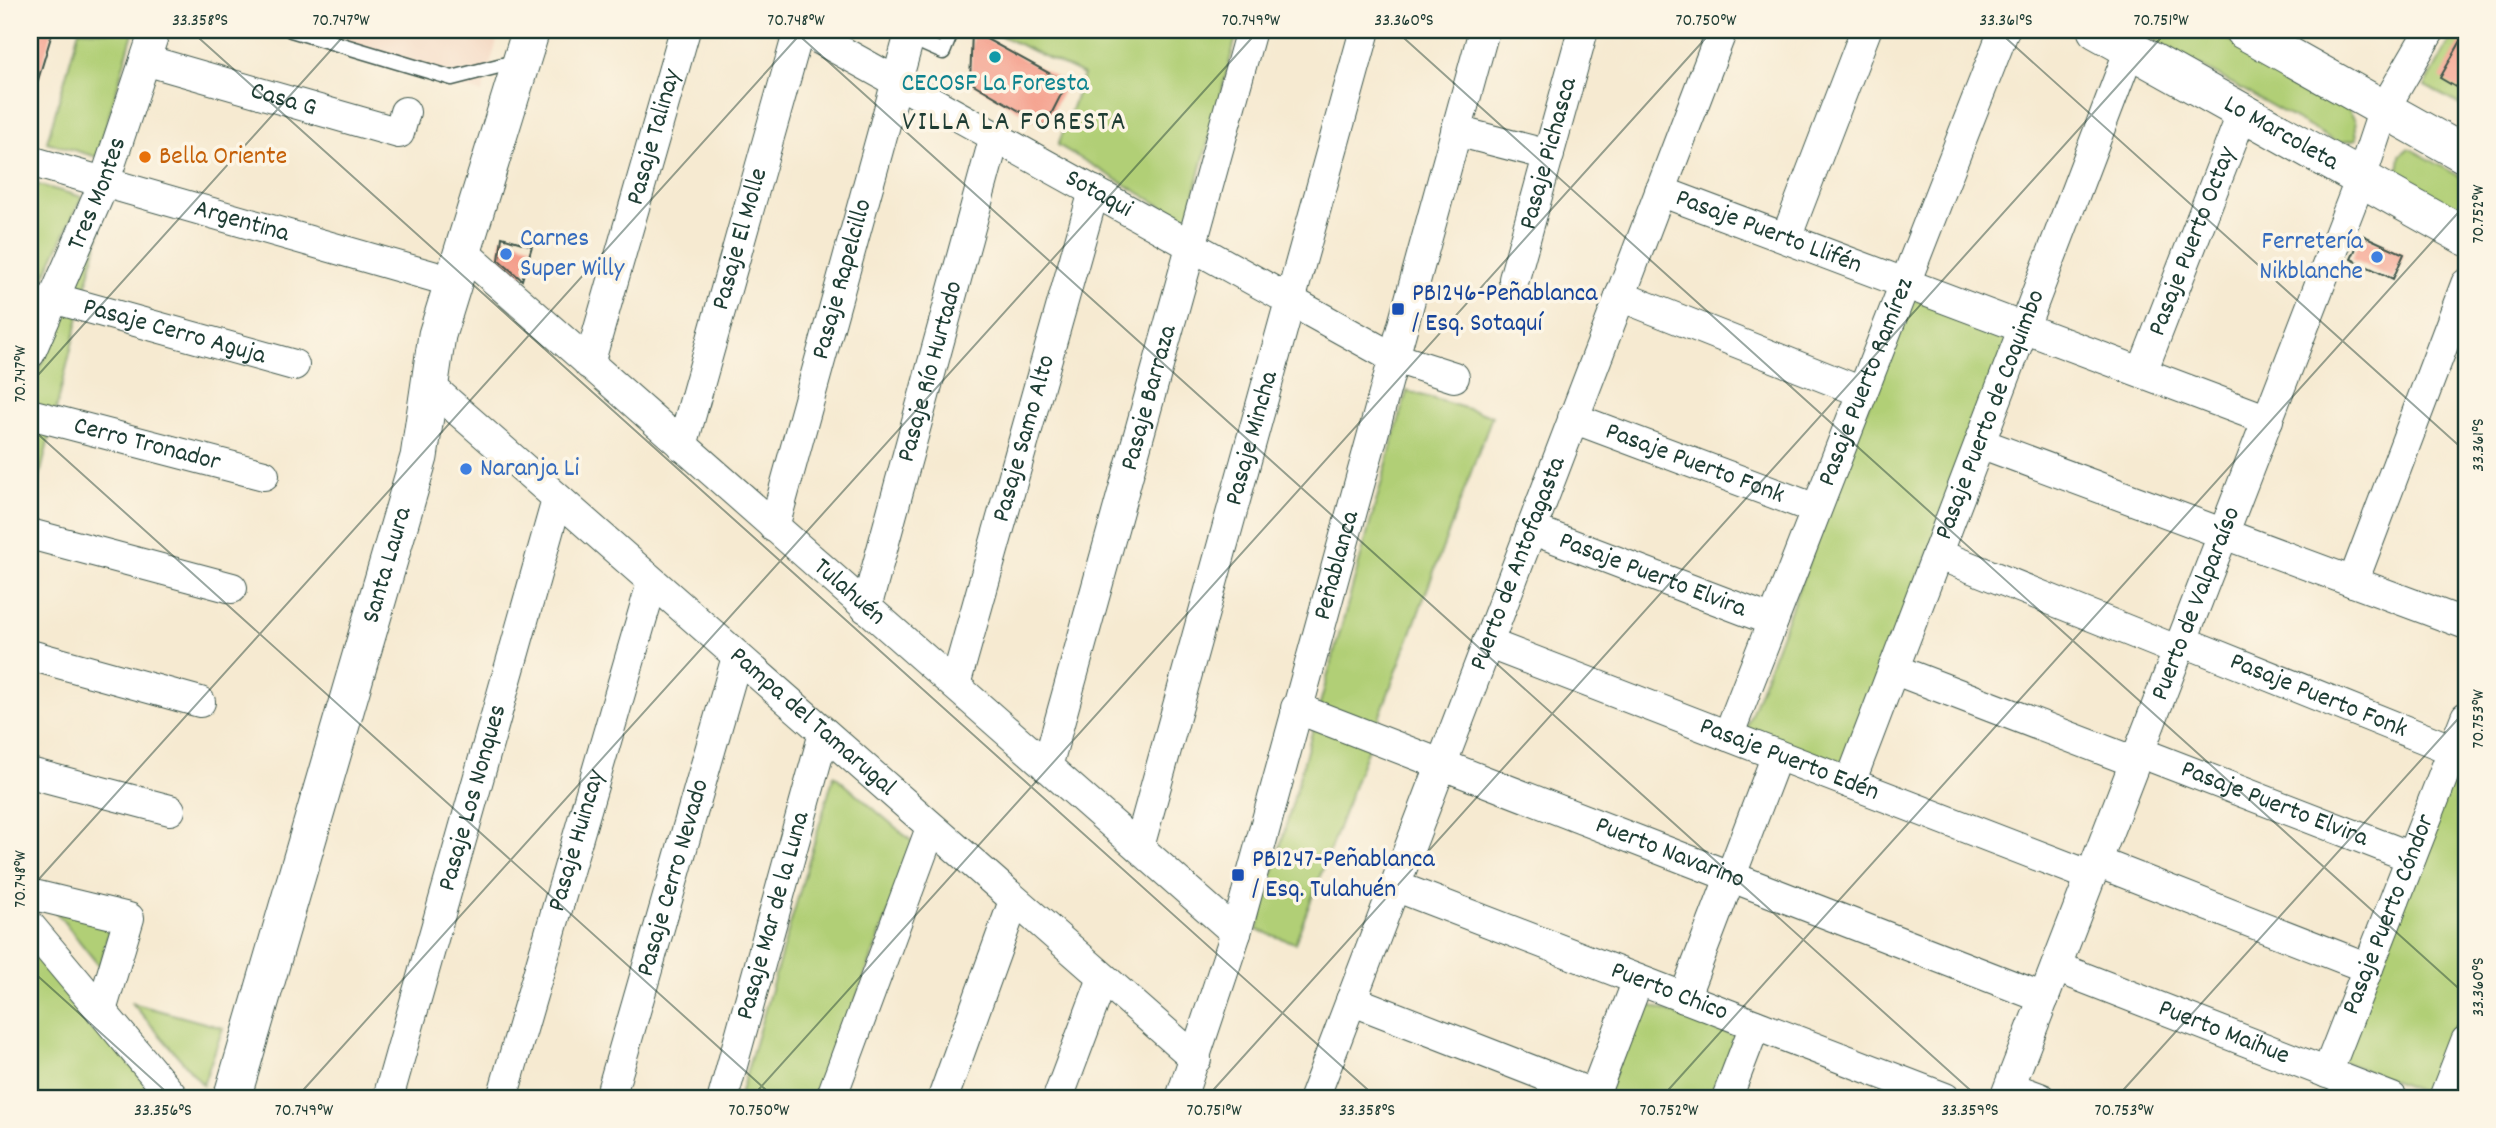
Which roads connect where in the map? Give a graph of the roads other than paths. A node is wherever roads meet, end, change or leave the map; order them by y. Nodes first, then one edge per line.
1 (155, 30) edge
2 (291, 30) edge
3 (685, 30) edge
4 (801, 30) edge
5 (952, 30) edge
6 (1251, 30) edge
7 (1365, 30) edge
8 (1484, 30) edge
9 (1583, 30) edge
10 (1721, 30) edge
11 (1866, 30) edge
12 (2004, 30) edge
13 (2096, 30) edge
14 (2243, 30) edge
15 (2430, 30) edge
16 (910, 33) edge
17 (527, 45) edge
18 (2130, 49) junction
19 (145, 60) junction
20 (897, 82) junction
21 (2384, 109) junction
22 (405, 112) dead end
23 (2243, 112) junction
24 (1456, 131) junction
25 (995, 136) junction
26 (1549, 155) junction
27 (2466, 155) edge
28 (30, 161) edge
29 (2361, 178) junction
30 (104, 183) junction
31 (1094, 191) junction
32 (1660, 191) junction
33 (2466, 237) edge
34 (1786, 238) junction
35 (1191, 246) junction
36 (458, 266) junction
37 (1514, 279) dead end
38 (1905, 283) junction
39 (2466, 284) edge
40 (1620, 296) junction
41 (53, 299) junction
42 (1290, 300) junction
43 (2024, 328) junction
44 (30, 353) edge
45 (1392, 357) junction
46 (589, 364) junction
47 (294, 365) dead end
48 (2142, 372) junction
49 (1454, 377) dead end
50 (430, 386) junction
51 (1862, 392) junction
52 (30, 414) edge
53 (1573, 418) junction
54 (2268, 420) junction
55 (1980, 443) junction
56 (682, 446) junction
57 (264, 475) dead end
58 (557, 500) junction
59 (1816, 509) junction
60 (774, 527) junction
61 (1531, 529) junction
62 (30, 534) edge
63 (2224, 534) junction
64 (1937, 554) junction
65 (2353, 582) junction
66 (652, 583) junction
67 (232, 588) dead end
68 (866, 608) junction
69 (2464, 618) edge
70 (1773, 621) junction
71 (1487, 643) junction
72 (2180, 646) junction
73 (30, 655) edge
74 (737, 657) junction
75 (1894, 669) junction
76 (954, 685) junction
77 (200, 702) dead end
78 (1296, 708) junction
79 (2466, 717) edge
80 (824, 733) junction
81 (1728, 736) junction
82 (2453, 750) junction
83 (1777, 755) junction
84 (2137, 757) junction
85 (1441, 764) junction
86 (1047, 767) junction
87 (30, 773) edge
88 (1850, 783) junction
89 (170, 810) dead end
90 (931, 828) junction
91 (1139, 847) junction
92 (2411, 857) junction
93 (2094, 869) junction
94 (1731, 876) junction
95 (1395, 886) junction
96 (30, 894) edge
97 (1014, 901) junction
98 (30, 926) edge
99 (1236, 933) junction
100 (2056, 967) junction
101 (2368, 968) junction
102 (1103, 978) junction
103 (1639, 980) junction
104 (1684, 998) junction
105 (2045, 998) junction
106 (1351, 1000) junction
107 (102, 1011) junction
108 (1755, 1025) junction
109 (2466, 1041) edge
110 (1196, 1059) junction
111 (2327, 1073) junction
112 (2008, 1093) edge
113 (1594, 1097) edge
114 (174, 1098) edge
115 (232, 1098) edge
116 (388, 1098) edge
117 (502, 1098) edge
118 (610, 1098) edge
119 (723, 1098) edge
120 (831, 1098) edge
121 (943, 1098) edge
122 (1058, 1098) edge
123 (1181, 1098) edge
124 (1314, 1098) edge
125 (1727, 1098) edge
126 (1945, 1098) edge
127 (2040, 1098) edge
128 (2392, 1098) edge
129 (2444, 1098) edge

1 - 19 street, Tres Montes
2 - 17 lane
3 - 46 street, Pasaje Talinay
4 - 20 street, Sotaqui
4 - 56 street, Pasaje El Molle
5 - 16 lane
6 - 35 street, Pasaje Barraza
7 - 42 street, Pasaje Mincha
8 - 24 street, Peñablanca
9 - 26 street, Pasaje Pichasca
10 - 32 street, Puerto de Antofagasta
11 - 34 street
12 - 38 street, Pasaje Puerto Ramírez
13 - 18 street, Lo Marcoleta
14 - 21 street
15 - 21 street, Puerto de Valparaíso
16 - 20 street, Pasaje Rapelcillo
17 - 36 street, Santa Laura
18 - 23 street, Lo Marcoleta
18 - 43 street, Pasaje Puerto de Coquimbo
19 - 22 street, Casa G
19 - 30 street, Tres Montes
20 - 25 street, Sotaqui
20 - 60 street, Pasaje Rapelcillo
21 - 27 street
21 - 29 street, Puerto de Valparaíso
23 - 29 street, Lo Marcoleta
23 - 48 street, Pasaje Puerto Octay
24 - 26 street
24 - 45 street, Peñablanca
25 - 31 street, Sotaqui
25 - 68 street, Pasaje Río Hurtado
26 - 37 street, Pasaje Pichasca
28 - 30 street, Argentina
29 - 33 street, Lo Marcoleta
29 - 54 street, Puerto de Valparaíso
30 - 36 street, Argentina
30 - 41 street, Tres Montes
31 - 35 street, Sotaqui
31 - 76 street, Pasaje Samo Alto
32 - 34 street, Pasaje Puerto Llifén
32 - 40 street, Puerto de Antofagasta
34 - 38 street, Pasaje Puerto Llifén
35 - 42 street, Sotaqui
35 - 86 street, Pasaje Barraza
36 - 46 street, Tulahuén
36 - 50 street, Santa Laura
38 - 43 street, Pasaje Puerto Llifén
38 - 51 street, Pasaje Puerto Ramírez
39 - 65 street
40 - 51 street
40 - 53 street, Puerto de Antofagasta
41 - 44 street, Tres Montes
41 - 47 street, Pasaje Cerro Aguja
42 - 45 street, Sotaqui
42 - 91 street, Pasaje Mincha
43 - 48 street, Pasaje Puerto Llifén
43 - 55 street, Pasaje Puerto de Coquimbo
45 - 49 street, Sotaqui
45 - 78 street, Peñablanca
46 - 56 street, Tulahuén
48 - 54 street, Pasaje Puerto Llifén
50 - 58 street, Pampa del Tamarugal
50 - 115 street, Santa Laura
51 - 59 street, Pasaje Puerto Ramírez
52 - 57 street, Cerro Tronador
53 - 59 street, Pasaje Puerto Fonk
53 - 61 street, Puerto de Antofagasta
54 - 63 street, Puerto de Valparaíso
55 - 63 street
55 - 64 street, Pasaje Puerto de Coquimbo
56 - 60 street, Tulahuén
58 - 66 street, Pampa del Tamarugal
58 - 116 street, Pasaje Los Nonques
59 - 70 street, Pasaje Puerto Ramírez
60 - 68 street, Tulahuén
61 - 70 street, Pasaje Puerto Elvira
61 - 71 street, Puerto de Antofagasta
62 - 67 street
63 - 65 street
63 - 72 street, Puerto de Valparaíso
64 - 72 street, Pasaje Puerto Fonk
64 - 75 street, Pasaje Puerto de Coquimbo
65 - 69 street
66 - 74 street, Pampa del Tamarugal
66 - 117 street, Pasaje Huincay
68 - 76 street, Tulahuén
70 - 81 street, Pasaje Puerto Ramírez
71 - 81 street, Pasaje Puerto Edén
71 - 85 street, Puerto de Antofagasta
72 - 82 street, Pasaje Puerto Fonk
72 - 84 street, Puerto de Valparaíso
73 - 77 street
74 - 80 street, Pampa del Tamarugal
74 - 118 street, Pasaje Cerro Nevado
75 - 84 street, Pasaje Puerto Elvira
75 - 88 street, Pasaje Puerto de Coquimbo
76 - 86 street, Tulahuén
78 - 85 street, Puerto Navarino
78 - 99 street, Peñablanca
79 - 82 street, Pasaje Puerto Cóndor
80 - 90 street, Pampa del Tamarugal
80 - 119 street, Pasaje Mar de la Luna
81 - 83 street, Pasaje Puerto Edén
82 - 92 street, Pasaje Puerto Cóndor
83 - 88 street, Pasaje Puerto Edén
83 - 94 street
84 - 92 street, Pasaje Puerto Elvira
84 - 93 street, Puerto de Valparaíso
85 - 94 street, Puerto Navarino
85 - 95 street, Puerto de Antofagasta
86 - 91 street, Tulahuén
87 - 89 street
88 - 93 street, Pasaje Puerto Edén
90 - 97 street, Pampa del Tamarugal
90 - 120 street
91 - 99 street, Tulahuén
92 - 101 street, Pasaje Puerto Cóndor
93 - 100 street, Puerto de Valparaíso
93 - 101 street, Pasaje Puerto Edén
94 - 104 street
94 - 105 street, Puerto Navarino
95 - 103 street, Puerto Chico
95 - 106 street, Puerto de Antofagasta
96 - 107 street
97 - 102 street, Pampa del Tamarugal
97 - 121 street
98 - 107 street
99 - 110 street, Peñablanca
100 - 105 street, Puerto de Valparaíso
100 - 111 street, Puerto Maihue
101 - 111 street, Pasaje Puerto Cóndor
102 - 110 street, Pampa del Tamarugal
102 - 122 street
103 - 104 street, Puerto Chico
103 - 113 street
104 - 108 street, Puerto Chico
105 - 112 street, Puerto de Valparaíso
106 - 113 street
106 - 124 street, Puerto de Antofagasta
107 - 114 street
108 - 125 street
108 - 126 street, Puerto Chico
109 - 129 street
110 - 123 street, Peñablanca
111 - 128 street, Puerto Maihue
112 - 127 street

